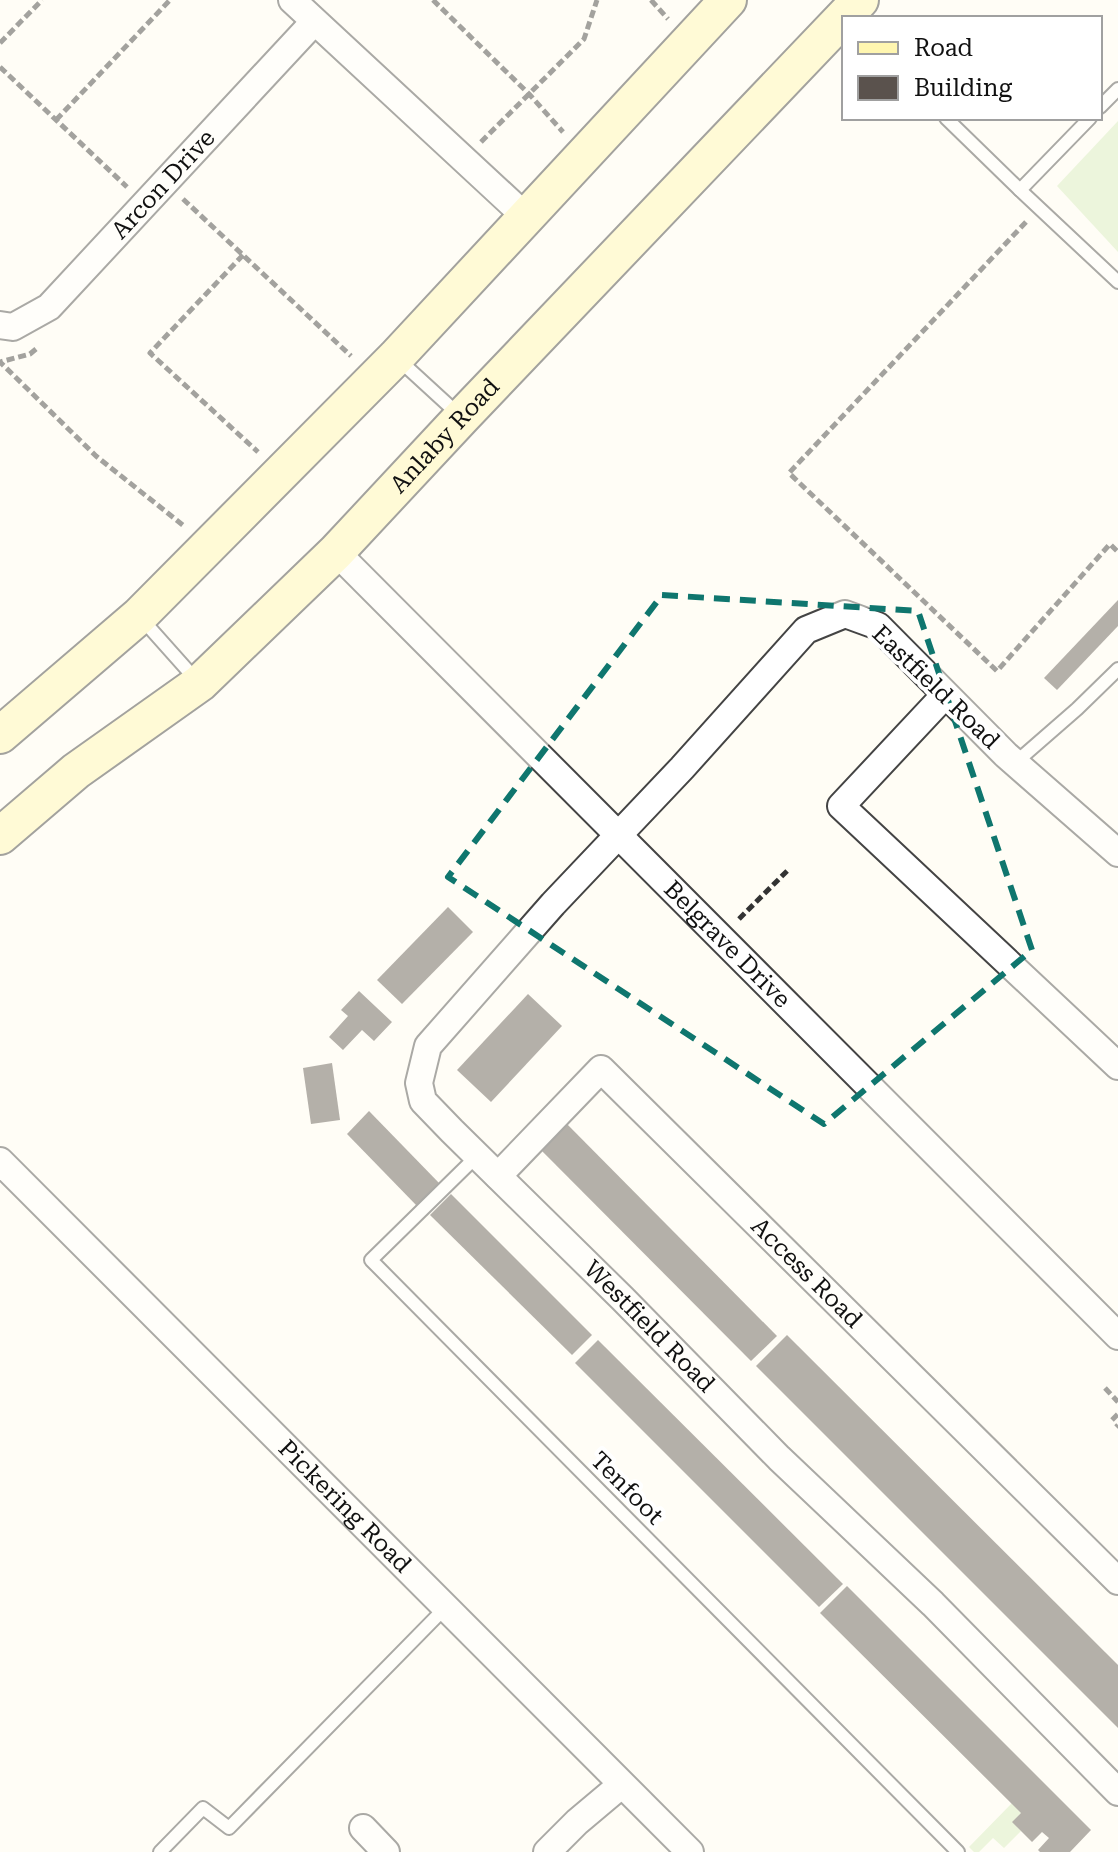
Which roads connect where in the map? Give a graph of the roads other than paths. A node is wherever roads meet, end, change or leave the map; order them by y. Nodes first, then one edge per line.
1 (292, 0) edge
2 (728, 0) edge
3 (860, 0) edge
4 (847, 16) edge
5 (842, 21) edge
6 (314, 22) junction
7 (1118, 89) edge
8 (1102, 105) edge
9 (948, 120) edge
10 (1088, 120) edge
11 (1020, 190) junction
12 (526, 217) junction
13 (1118, 282) edge
14 (0, 325) edge
15 (385, 368) junction
16 (462, 417) junction
17 (336, 552) junction
18 (139, 616) junction
19 (1118, 669) edge
20 (200, 683) junction
21 (945, 695) junction
22 (0, 735) edge
23 (1015, 763) junction
24 (618, 835) junction
25 (0, 836) edge
26 (1118, 853) edge
27 (1118, 1066) edge
28 (478, 1155) junction
29 (0, 1161) edge
30 (498, 1176) junction
31 (1118, 1336) edge
32 (1118, 1581) edge
33 (446, 1607) junction
34 (621, 1785) junction
35 (1118, 1792) edge
36 (363, 1828) dead end
37 (160, 1852) edge
38 (386, 1852) edge
39 (547, 1852) edge
40 (690, 1852) edge
41 (958, 1852) edge

1 - 6 street
2 - 12 main road
3 - 4 main road, Anlaby Road
5 - 16 main road, Anlaby Road
6 - 12 street
6 - 14 street, Arcon Drive
7 - 8 lane
9 - 11 lane
10 - 11 lane
11 - 13 lane
12 - 15 main road
15 - 16 lane
15 - 18 main road
16 - 17 main road, Anlaby Road
17 - 20 main road, Anlaby Road
17 - 24 street, Belgrave Drive
18 - 20 lane
18 - 22 main road
19 - 23 lane
20 - 25 main road, Anlaby Road
21 - 23 street, Eastfield Road
21 - 24 street, Eastfield Road
21 - 27 street
23 - 26 street, Eastfield Road
24 - 28 street, Westfield Road
24 - 31 street, Belgrave Drive
28 - 30 street, Westfield Road
28 - 41 lane, Tenfoot
29 - 33 street, Pickering Road
30 - 32 street, Access Road
30 - 35 street, Westfield Road
33 - 34 street, Pickering Road
33 - 37 lane
34 - 39 street
34 - 40 street, Pickering Road
36 - 38 street

